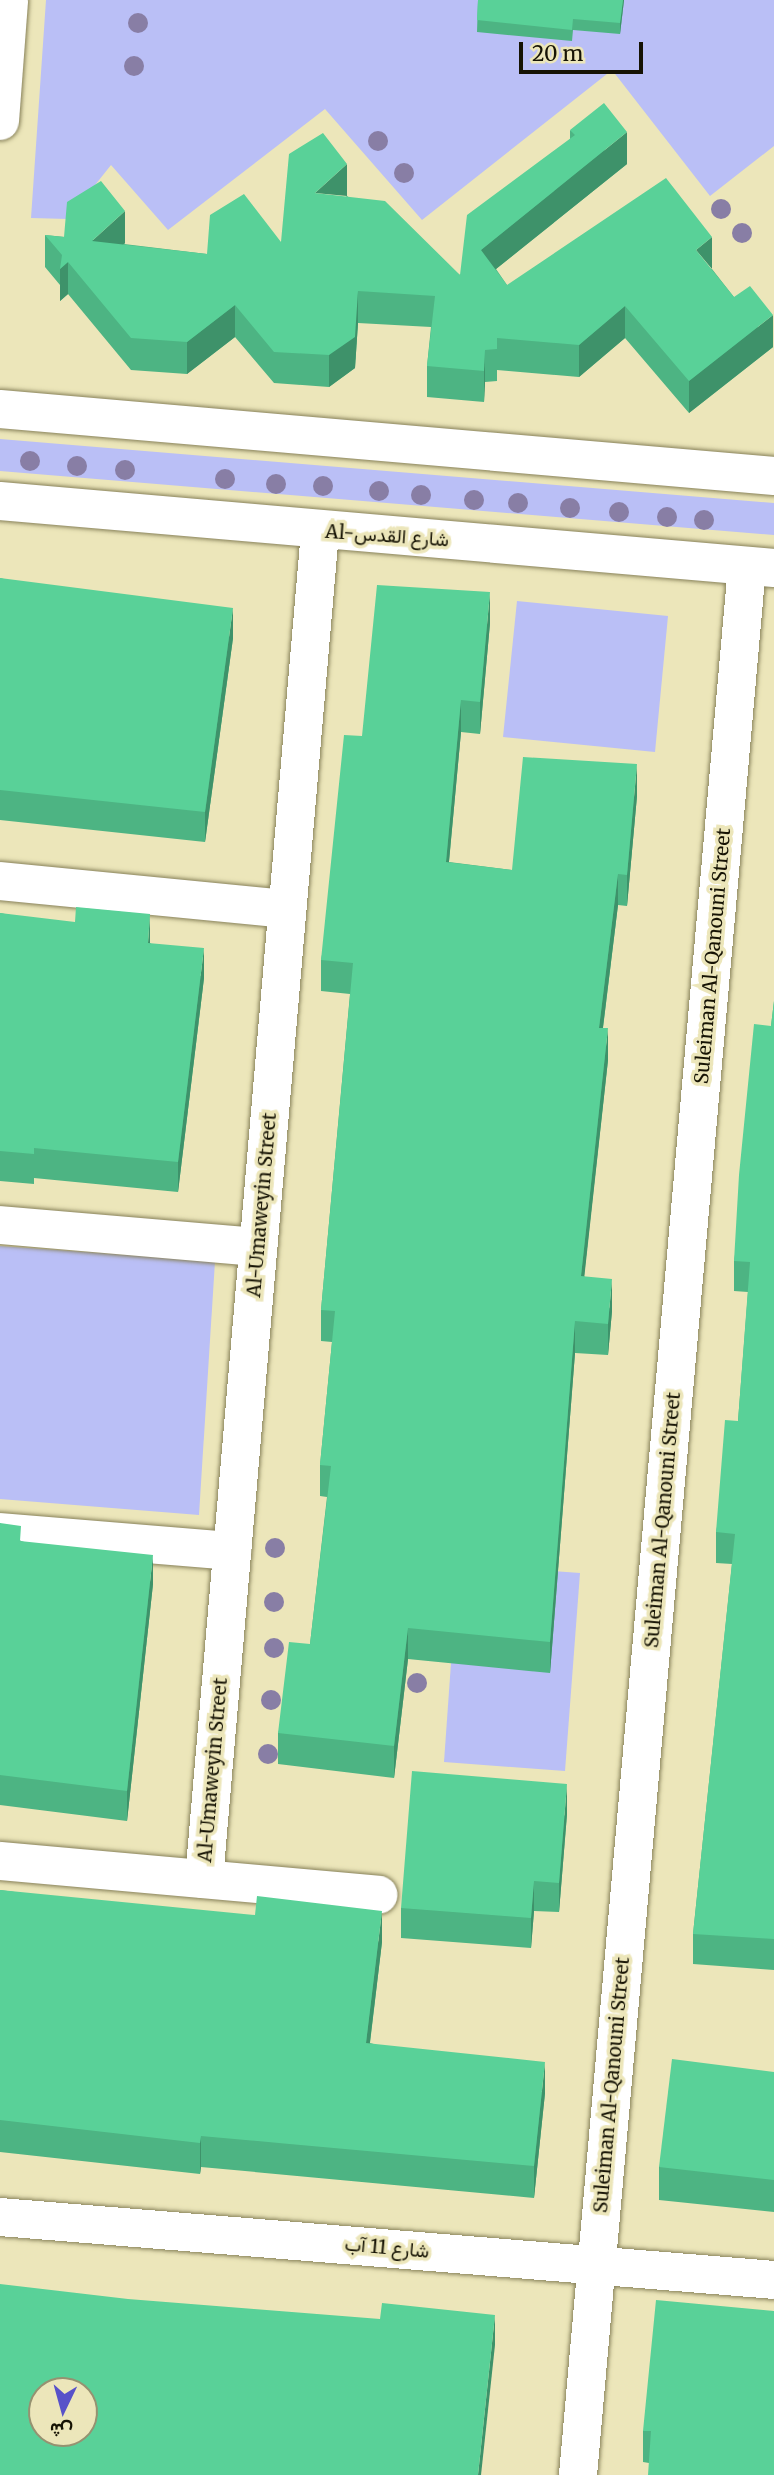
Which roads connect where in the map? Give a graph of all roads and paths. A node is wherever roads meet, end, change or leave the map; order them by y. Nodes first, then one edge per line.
1 (9, 0) edge
2 (0, 121) edge
3 (0, 410) edge
4 (774, 476) edge
5 (0, 501) edge
6 (320, 531) junction
7 (761, 567) edge
8 (0, 881) edge
9 (287, 909) junction
10 (0, 1225) edge
11 (258, 1247) junction
12 (0, 1532) edge
13 (232, 1551) junction
14 (0, 1861) edge
15 (204, 1879) junction
16 (378, 1895) dead end
17 (0, 2217) edge
18 (596, 2264) junction
19 (774, 2280) edge
20 (578, 2475) edge

1 - 2 street
3 - 4 street
5 - 6 street, Al-شارع القدس
6 - 7 street, Al-شارع القدس
6 - 9 street, Al-Umaweyin Street
7 - 18 street, Suleiman Al-Qanouni Street
8 - 9 street
9 - 11 street, Al-Umaweyin Street
10 - 11 street
11 - 13 street, Al-Umaweyin Street
12 - 13 street
13 - 15 street, Al-Umaweyin Street
14 - 15 street, Al-Umaweyin Street
15 - 16 street, Al-Umaweyin Street
17 - 18 street, شارع 11 آب
18 - 19 street, شارع 11 آب
18 - 20 street, Suleiman Al-Qanouni Street

